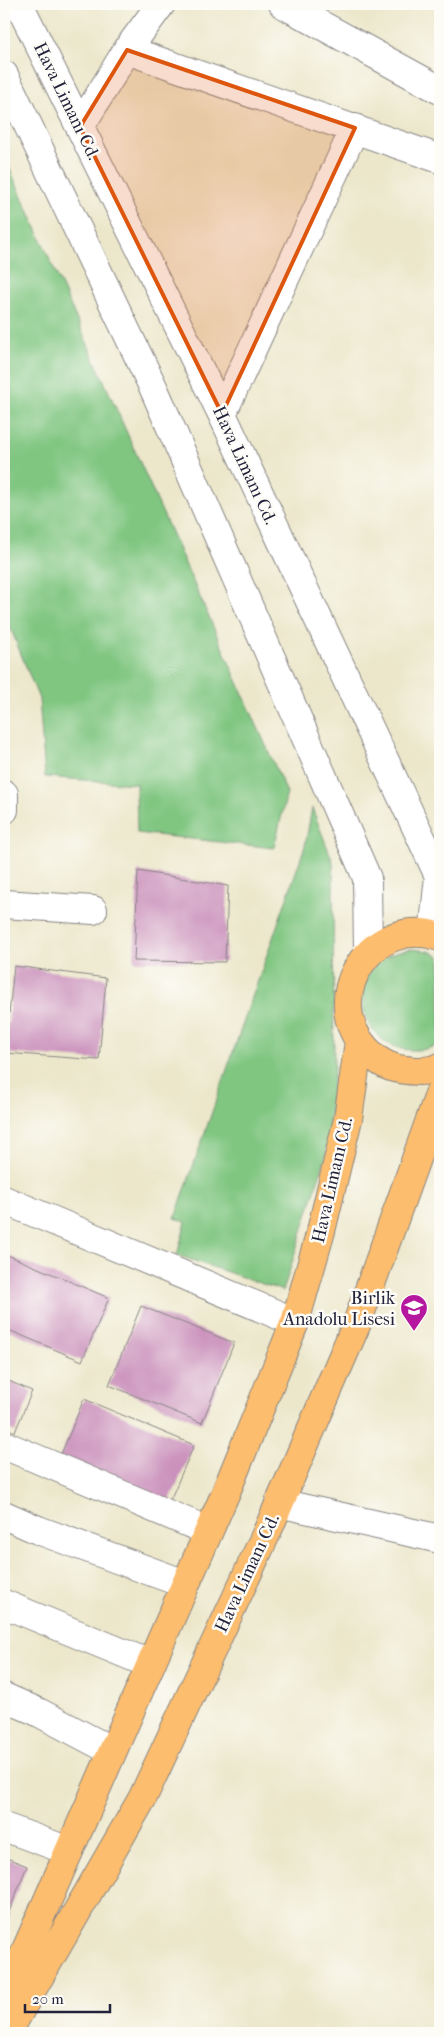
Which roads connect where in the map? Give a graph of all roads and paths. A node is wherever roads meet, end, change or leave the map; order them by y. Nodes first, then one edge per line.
1 (19, 4) edge
2 (161, 4) edge
3 (283, 4) edge
4 (127, 50) junction
5 (4, 75) edge
6 (440, 90) edge
7 (80, 126) junction
8 (356, 128) junction
9 (440, 159) edge
10 (222, 414) junction
11 (4, 794) edge
12 (4, 810) edge
13 (4, 904) edge
14 (93, 910) dead end
15 (437, 936) edge
16 (368, 953) junction
17 (358, 1041) junction
18 (440, 1067) edge
19 (440, 1092) edge
20 (4, 1200) edge
21 (295, 1322) junction
22 (4, 1445) edge
23 (279, 1503) junction
24 (4, 1515) edge
25 (208, 1531) junction
26 (440, 1539) edge
27 (185, 1584) junction
28 (4, 1604) edge
29 (150, 1664) junction
30 (4, 1697) edge
31 (112, 1751) junction
32 (4, 1827) edge
33 (68, 1851) junction
34 (4, 2007) edge
35 (7, 2033) edge

1 - 7 street, Hava Limanı Cd.
2 - 4 street
3 - 6 street
4 - 7 street
4 - 8 street
5 - 16 street
7 - 10 street, Hava Limanı Cd.
8 - 9 street
8 - 10 street
10 - 15 street, Hava Limanı Cd.
11 - 12 street
13 - 14 street
15 - 16 main road
16 - 17 main road
17 - 18 main road
17 - 21 main road, Hava Limanı Cd.
19 - 23 main road, Hava Limanı Cd.
20 - 21 street
21 - 25 main road, Hava Limanı Cd.
22 - 25 street
23 - 26 street
23 - 35 main road, Hava Limanı Cd.
24 - 27 street
25 - 27 main road, Hava Limanı Cd.
27 - 29 main road, Hava Limanı Cd.
28 - 29 street
29 - 31 main road, Hava Limanı Cd.
30 - 31 street
31 - 33 main road, Hava Limanı Cd.
32 - 33 street
33 - 34 main road, Hava Limanı Cd.

